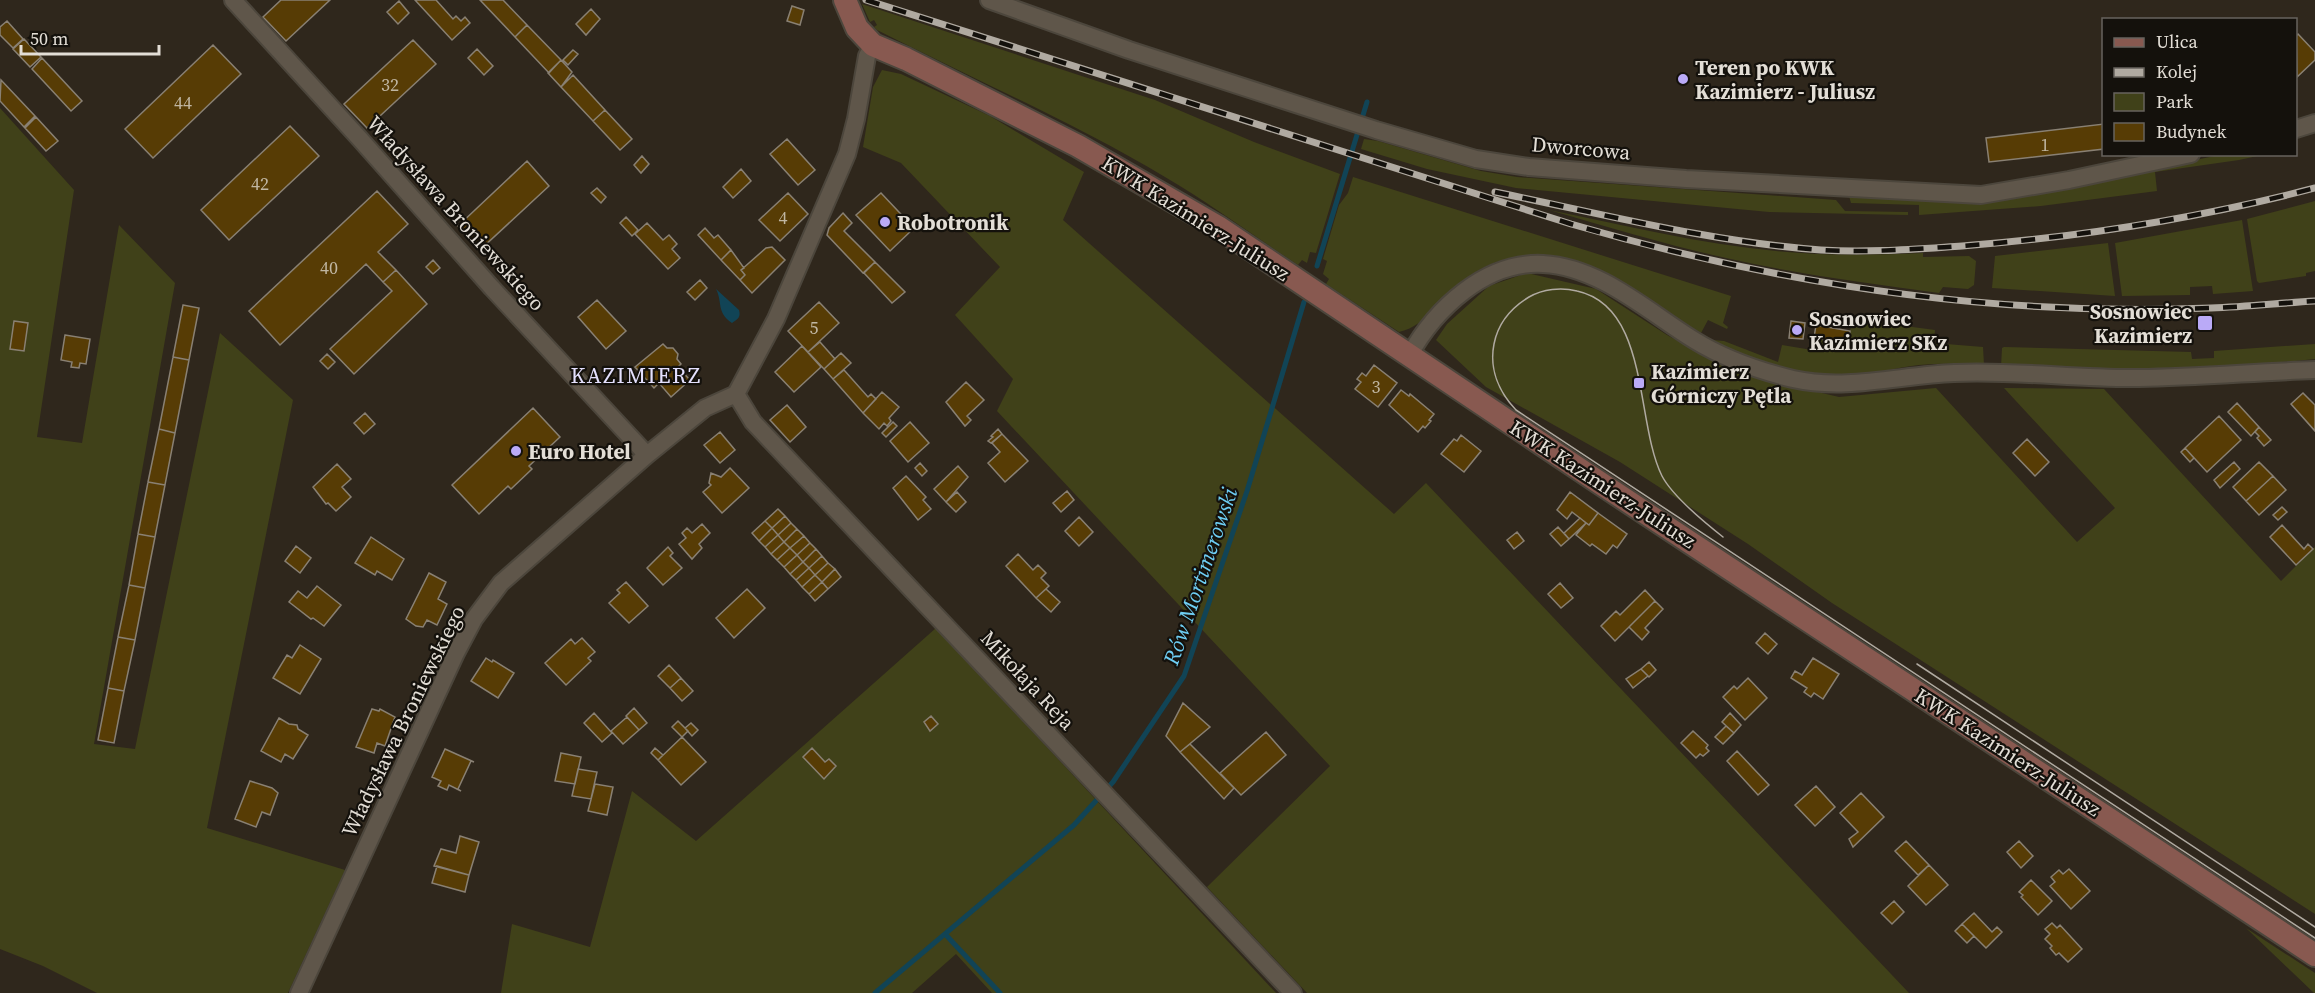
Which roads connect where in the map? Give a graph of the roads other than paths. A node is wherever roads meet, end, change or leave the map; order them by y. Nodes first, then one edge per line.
1 (233, 0) edge
2 (845, 0) edge
3 (989, 0) edge
4 (873, 45) junction
5 (2315, 123) edge
6 (2297, 128) edge
7 (2182, 156) edge
8 (1409, 356) junction
9 (2315, 370) edge
10 (736, 394) junction
11 (647, 455) junction
12 (2315, 955) edge
13 (299, 993) edge
14 (1293, 993) edge

1 - 11 street, Władysława Broniewskiego
2 - 4 street
3 - 7 street, Dworcowa
4 - 8 street, KWK Kazimierz-Juliusz
4 - 10 street
5 - 6 street
8 - 9 street
8 - 12 street, KWK Kazimierz-Juliusz
10 - 11 street, Władysława Broniewskiego
10 - 14 street, Mikołaja Reja
11 - 13 street, Władysława Broniewskiego

